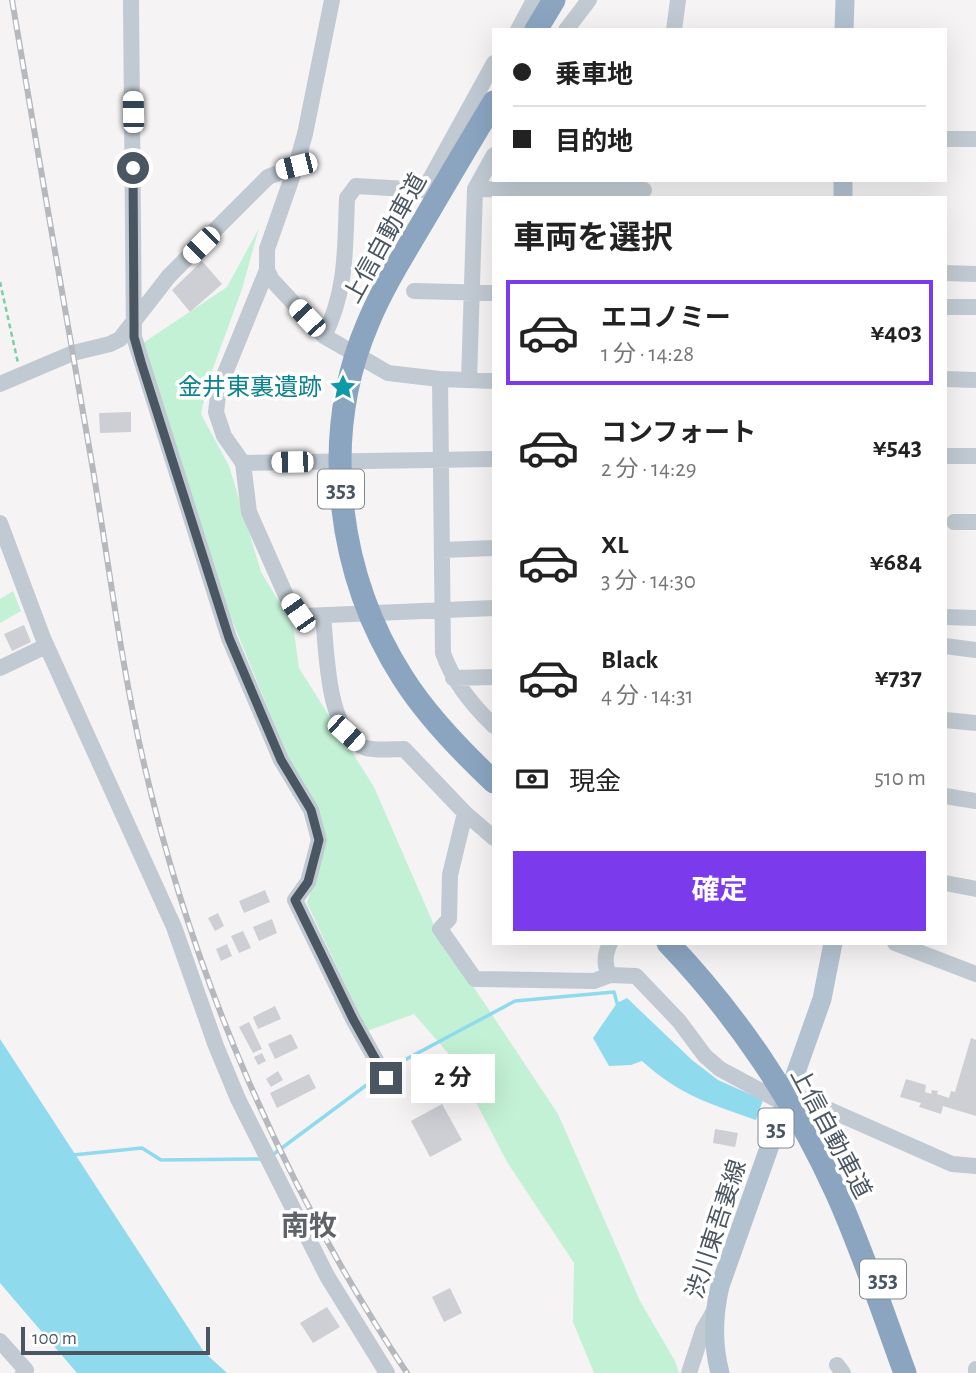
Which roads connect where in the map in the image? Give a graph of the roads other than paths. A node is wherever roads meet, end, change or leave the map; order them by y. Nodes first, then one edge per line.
1 (131, 0) edge
2 (332, 0) edge
3 (534, 0) edge
4 (554, 0) edge
5 (566, 0) edge
6 (589, 0) edge
7 (678, 0) edge
8 (845, 0) edge
9 (519, 28) edge
10 (537, 28) edge
11 (550, 28) edge
12 (568, 28) edge
13 (674, 28) edge
14 (844, 28) edge
15 (492, 67) edge
16 (492, 105) edge
17 (492, 126) edge
18 (947, 139) edge
19 (976, 139) edge
20 (492, 159) edge
21 (296, 166) junction
22 (475, 189) junction
23 (644, 189) edge
24 (267, 270) junction
25 (947, 273) edge
26 (976, 274) edge
27 (414, 291) dead end
28 (473, 292) junction
29 (492, 293) edge
30 (947, 307) edge
31 (976, 307) edge
32 (134, 324) junction
33 (324, 336) junction
34 (364, 349) junction
35 (440, 379) junction
36 (947, 379) edge
37 (469, 380) junction
38 (976, 380) edge
39 (492, 381) edge
40 (0, 384) edge
41 (947, 456) edge
42 (976, 456) edge
43 (492, 459) edge
44 (441, 460) junction
45 (243, 463) junction
46 (954, 522) dead end
47 (0, 523) edge
48 (976, 523) edge
49 (492, 548) edge
50 (442, 550) junction
51 (492, 608) edge
52 (441, 609) junction
53 (323, 616) junction
54 (947, 617) edge
55 (976, 618) edge
56 (379, 624) junction
57 (46, 646) junction
58 (947, 646) edge
59 (976, 650) edge
60 (0, 668) edge
61 (492, 677) edge
62 (453, 678) junction
63 (947, 720) edge
64 (976, 723) edge
65 (492, 724) edge
66 (492, 766) edge
67 (492, 780) edge
68 (947, 796) edge
69 (976, 802) edge
70 (465, 813) junction
71 (492, 836) edge
72 (947, 883) edge
73 (976, 890) edge
74 (609, 945) edge
75 (670, 945) edge
76 (685, 945) edge
77 (833, 945) edge
78 (899, 945) edge
79 (976, 974) edge
80 (610, 975) junction
81 (774, 1070) junction
82 (382, 1072) dead end
83 (787, 1098) junction
84 (976, 1166) edge
85 (841, 1189) junction
86 (714, 1311) junction
87 (0, 1341) edge
88 (23, 1373) edge
89 (387, 1373) edge
90 (688, 1373) edge
91 (720, 1373) edge
92 (905, 1373) edge
93 (916, 1373) edge

1 - 32 street
2 - 21 street
3 - 9 street
4 - 10 highway
5 - 11 highway
6 - 12 street
7 - 13 street
8 - 14 main road
15 - 33 street
16 - 34 highway, 上信自動車道 / 353
17 - 34 highway, 上信自動車道 / 353
18 - 19 street
20 - 22 street
21 - 24 street
21 - 32 street
22 - 23 street
22 - 28 street
24 - 33 street
24 - 45 street
25 - 26 street
27 - 28 street
28 - 29 street
28 - 37 street
30 - 31 street
32 - 40 street
32 - 82 street
33 - 35 street
34 - 56 highway, 上信自動車道 / 353
35 - 37 street
35 - 44 street
36 - 38 street
37 - 39 street
41 - 42 street
43 - 44 street
44 - 45 street
44 - 50 street
45 - 53 street
46 - 48 street
47 - 57 street
49 - 50 street
50 - 52 street
51 - 52 street
52 - 53 street
52 - 62 street
53 - 70 street
54 - 55 street
56 - 66 highway, 上信自動車道 / 353
56 - 67 highway, 上信自動車道 / 353
57 - 60 street
57 - 89 street
58 - 59 street
61 - 62 street
62 - 65 street
63 - 64 street
68 - 69 street
70 - 71 street
70 - 80 street
72 - 73 street
74 - 80 street
75 - 81 highway, 上信自動車道 / 353
76 - 81 highway, 上信自動車道 / 353
77 - 83 main road, 渋川東吾妻線 / 35
78 - 79 street
80 - 83 street
81 - 85 highway, 上信自動車道 / 353
83 - 84 street
83 - 86 main road, 渋川東吾妻線 / 35
85 - 92 highway, 上信自動車道 / 353
85 - 93 highway, 上信自動車道 / 353
86 - 90 street
86 - 91 main road, 渋川東吾妻線 / 35
87 - 88 street

